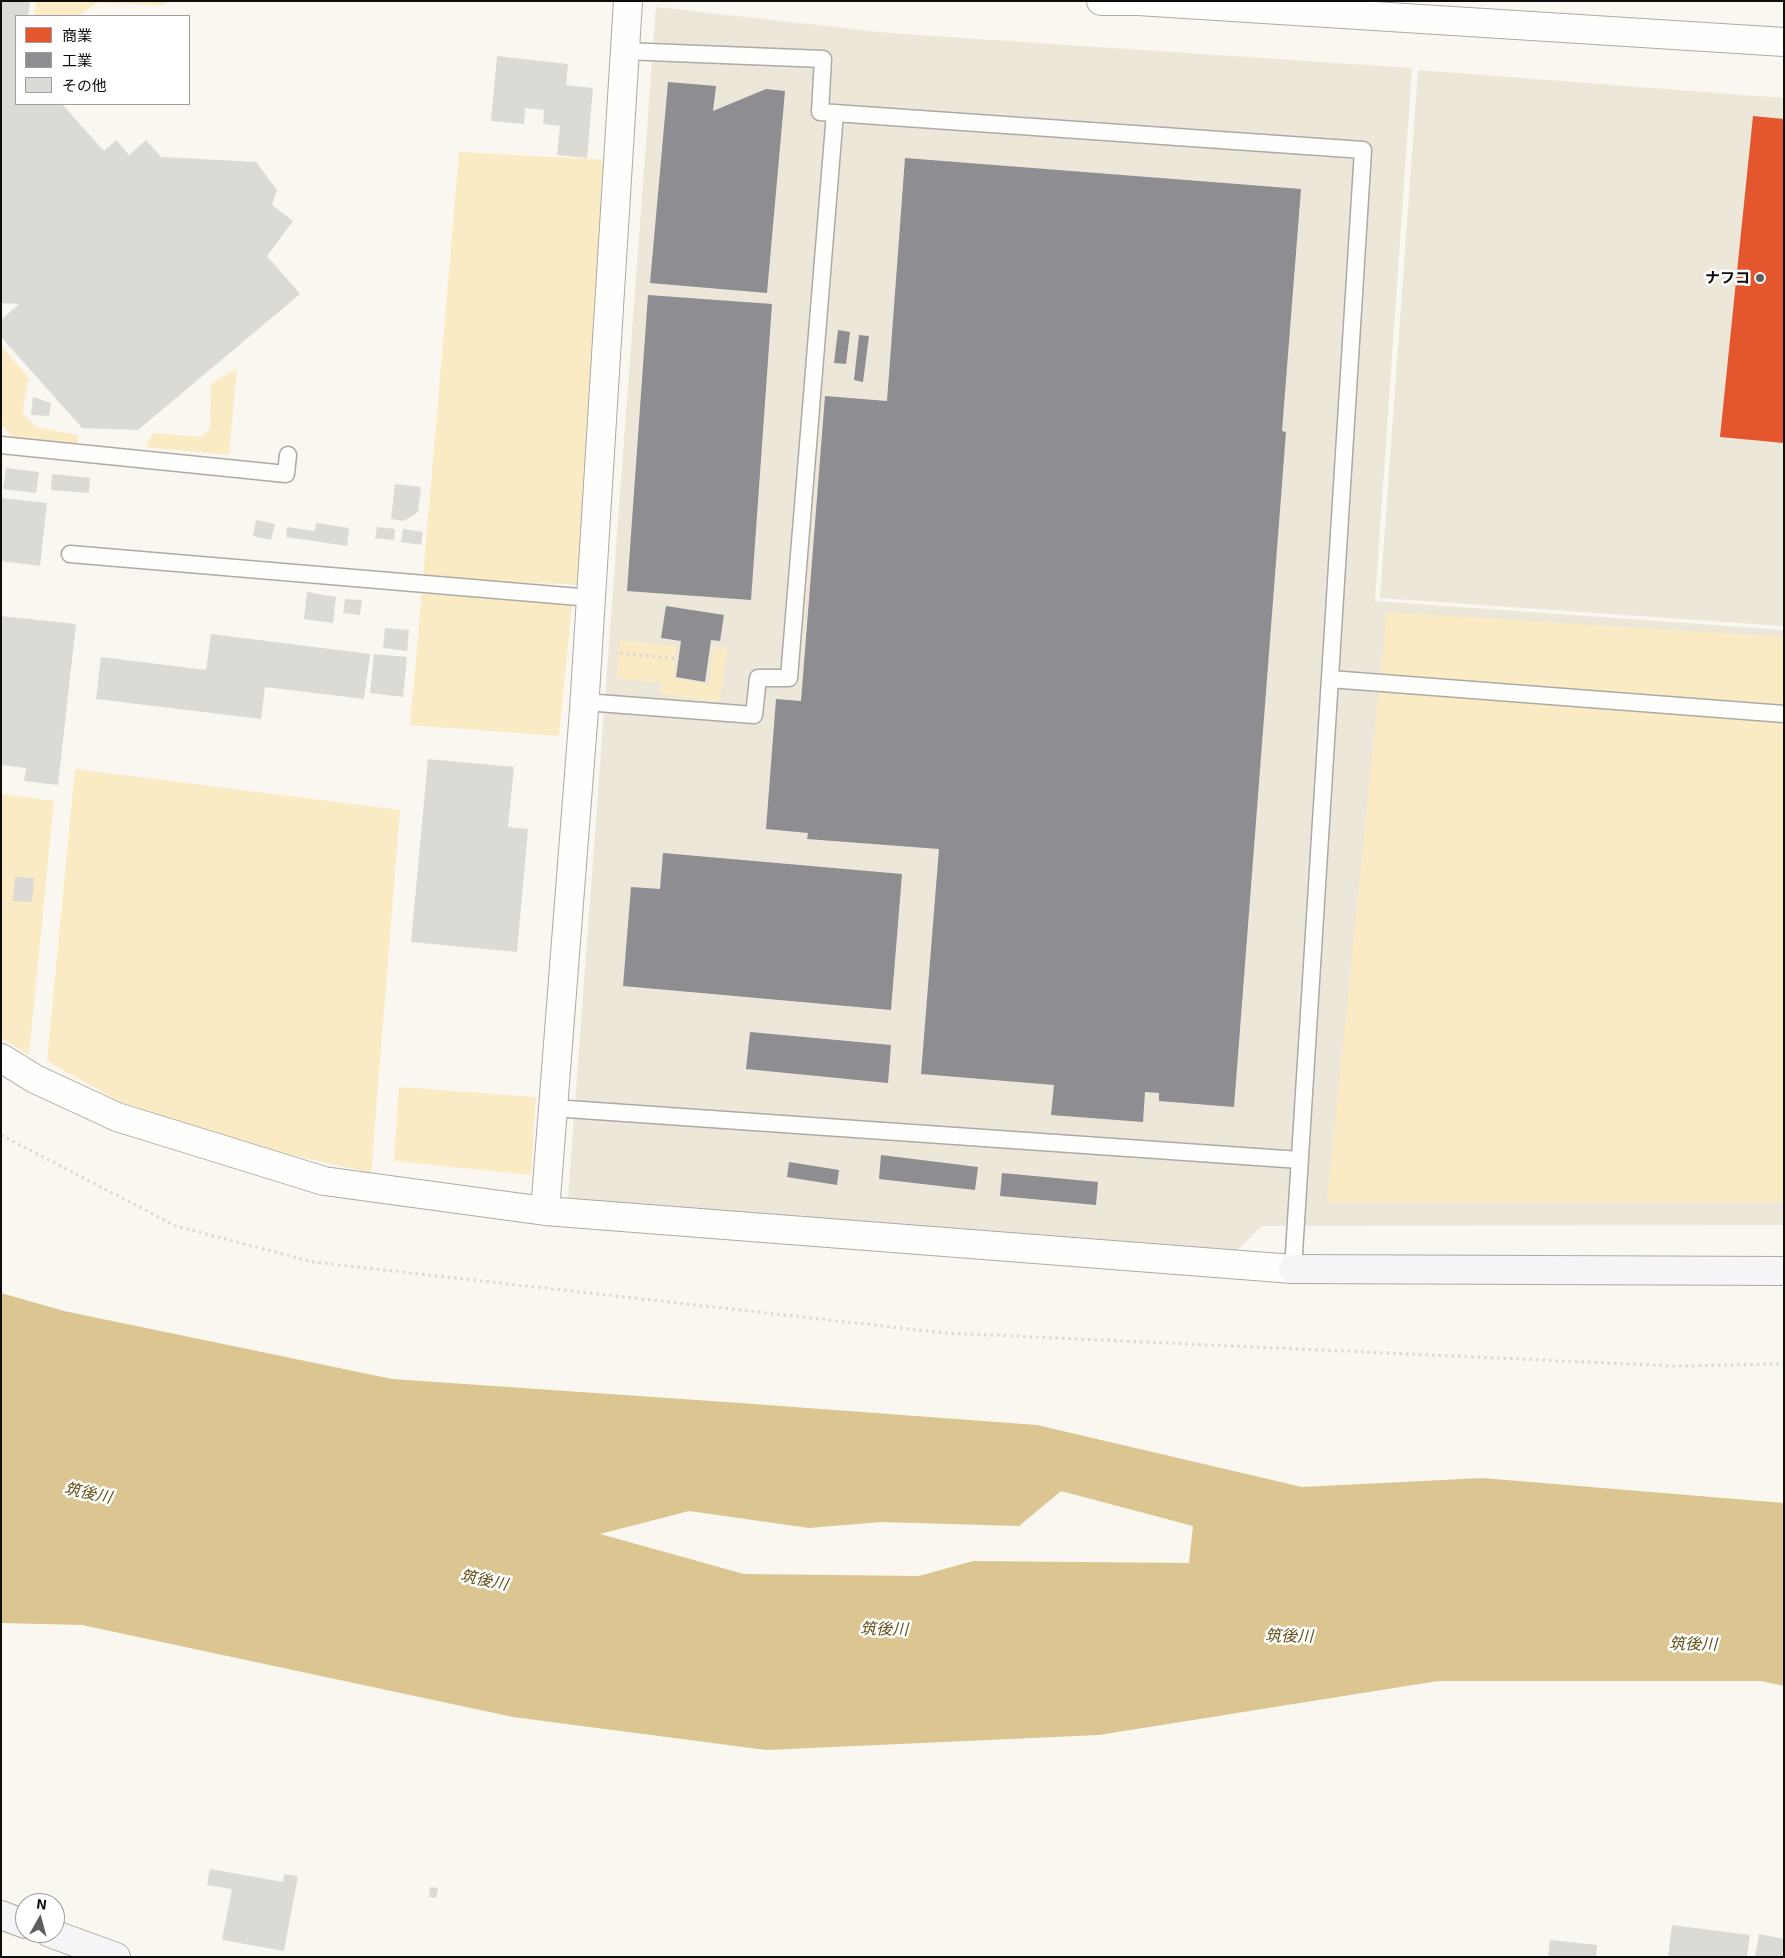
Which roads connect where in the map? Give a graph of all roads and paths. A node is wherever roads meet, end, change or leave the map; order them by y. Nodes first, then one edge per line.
1 (628, 1) edge
2 (1102, 1) edge
3 (1784, 42) edge
4 (624, 51) junction
5 (835, 113) junction
6 (1, 445) edge
7 (288, 455) dead end
8 (70, 554) dead end
9 (591, 598) junction
10 (588, 649) junction
11 (679, 659) dead end
12 (1330, 679) junction
13 (585, 702) junction
14 (1784, 714) edge
15 (1, 1058) edge
16 (553, 1108) junction
17 (1, 1135) edge
18 (1300, 1160) junction
19 (545, 1211) junction
20 (1293, 1269) junction
21 (1784, 1271) edge
22 (1784, 1364) edge
23 (1, 1915) edge
24 (15, 1920) edge
25 (65, 1938) edge
26 (116, 1957) edge

1 - 4 street
2 - 3 street
4 - 5 lane
4 - 9 street
5 - 12 lane
5 - 13 lane
6 - 7 lane
8 - 9 lane
9 - 10 street
10 - 11 path
10 - 13 street
12 - 14 lane
12 - 18 lane
13 - 16 street
15 - 19 street
16 - 18 lane
16 - 19 street
17 - 22 path
18 - 20 lane
19 - 20 street
20 - 21 street
23 - 24 street
25 - 26 street

